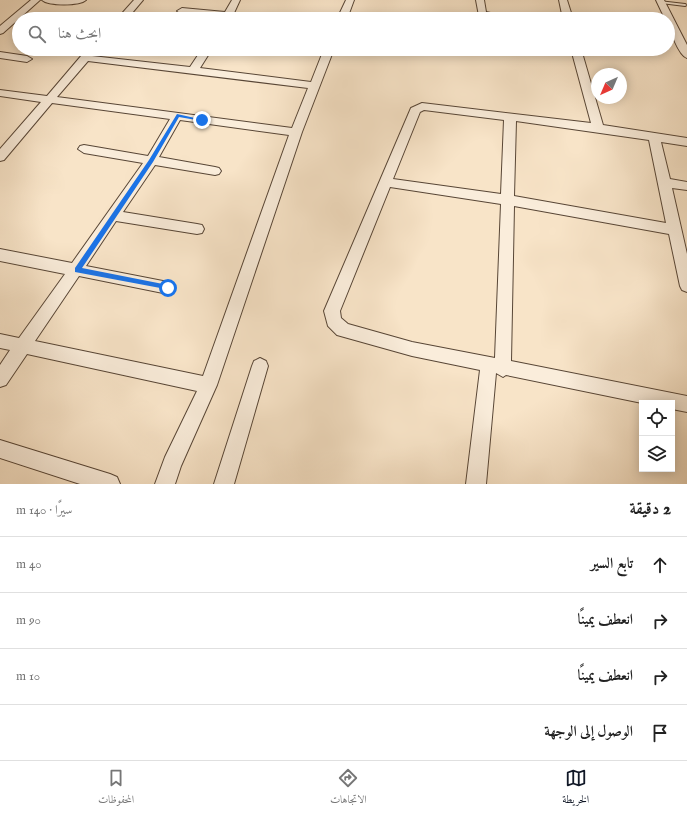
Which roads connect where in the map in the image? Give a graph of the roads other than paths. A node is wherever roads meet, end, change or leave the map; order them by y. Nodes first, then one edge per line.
1 (36, 0) edge
2 (46, 0) edge
3 (82, 0) edge
4 (139, 0) edge
5 (236, 0) edge
6 (350, 0) edge
7 (480, 0) edge
8 (563, 0) edge
9 (660, 1) edge
10 (686, 4) edge
11 (182, 11) dead end
12 (21, 12) edge
13 (128, 12) edge
14 (190, 12) edge
15 (230, 12) edge
16 (345, 12) edge
17 (482, 12) edge
18 (566, 12) edge
19 (667, 12) edge
20 (12, 20) edge
21 (675, 26) edge
22 (2, 28) edge
23 (683, 39) edge
24 (687, 55) edge
25 (0, 56) edge
26 (203, 56) edge
27 (326, 56) edge
28 (578, 56) edge
29 (85, 58) joint
30 (27, 59) dead end
31 (193, 71) junction
32 (313, 85) junction
33 (0, 93) edge
34 (50, 99) junction
35 (177, 116) junction
36 (510, 117) junction
37 (598, 128) junction
38 (296, 132) junction
39 (654, 137) junction
40 (687, 142) edge
41 (84, 150) dead end
42 (0, 157) edge
43 (151, 161) junction
44 (215, 171) dead end
45 (386, 182) junction
46 (666, 183) junction
47 (687, 186) edge
48 (508, 200) junction
49 (114, 216) junction
50 (197, 229) dead end
51 (674, 230) junction
52 (682, 248) edge
53 (0, 256) edge
54 (77, 270) junction
55 (687, 286) edge
56 (168, 288) dead end
57 (0, 341) edge
58 (22, 346) junction
59 (260, 366) dead end
60 (496, 367) junction
61 (0, 379) edge
62 (208, 386) junction
63 (687, 404) edge
64 (0, 449) edge
65 (110, 484) edge
66 (165, 484) edge
67 (224, 484) edge
68 (476, 484) edge

1 - 12 street
2 - 3 street
4 - 13 street
5 - 15 street
6 - 16 street
7 - 17 street
8 - 18 street
9 - 10 lane
9 - 19 street
11 - 14 street
20 - 22 street
21 - 23 street
23 - 24 street
25 - 30 street
26 - 31 street
27 - 32 street
28 - 37 street
29 - 31 street
29 - 34 street
31 - 32 street
32 - 38 street
33 - 34 street
34 - 35 street
34 - 42 street
35 - 38 street
35 - 43 street
36 - 37 street
36 - 45 street
36 - 48 street
37 - 39 street
38 - 62 street
39 - 40 street
39 - 46 street
41 - 43 street
43 - 44 street
43 - 49 street
45 - 48 street
45 - 60 street
46 - 47 street
46 - 51 street
48 - 51 street
48 - 60 street
49 - 50 street
49 - 54 street
51 - 52 street
52 - 55 street
53 - 54 street
54 - 56 street
54 - 58 street
57 - 58 street
58 - 61 street
58 - 62 street
59 - 67 street
60 - 63 street
60 - 68 street
62 - 66 street
64 - 65 street

